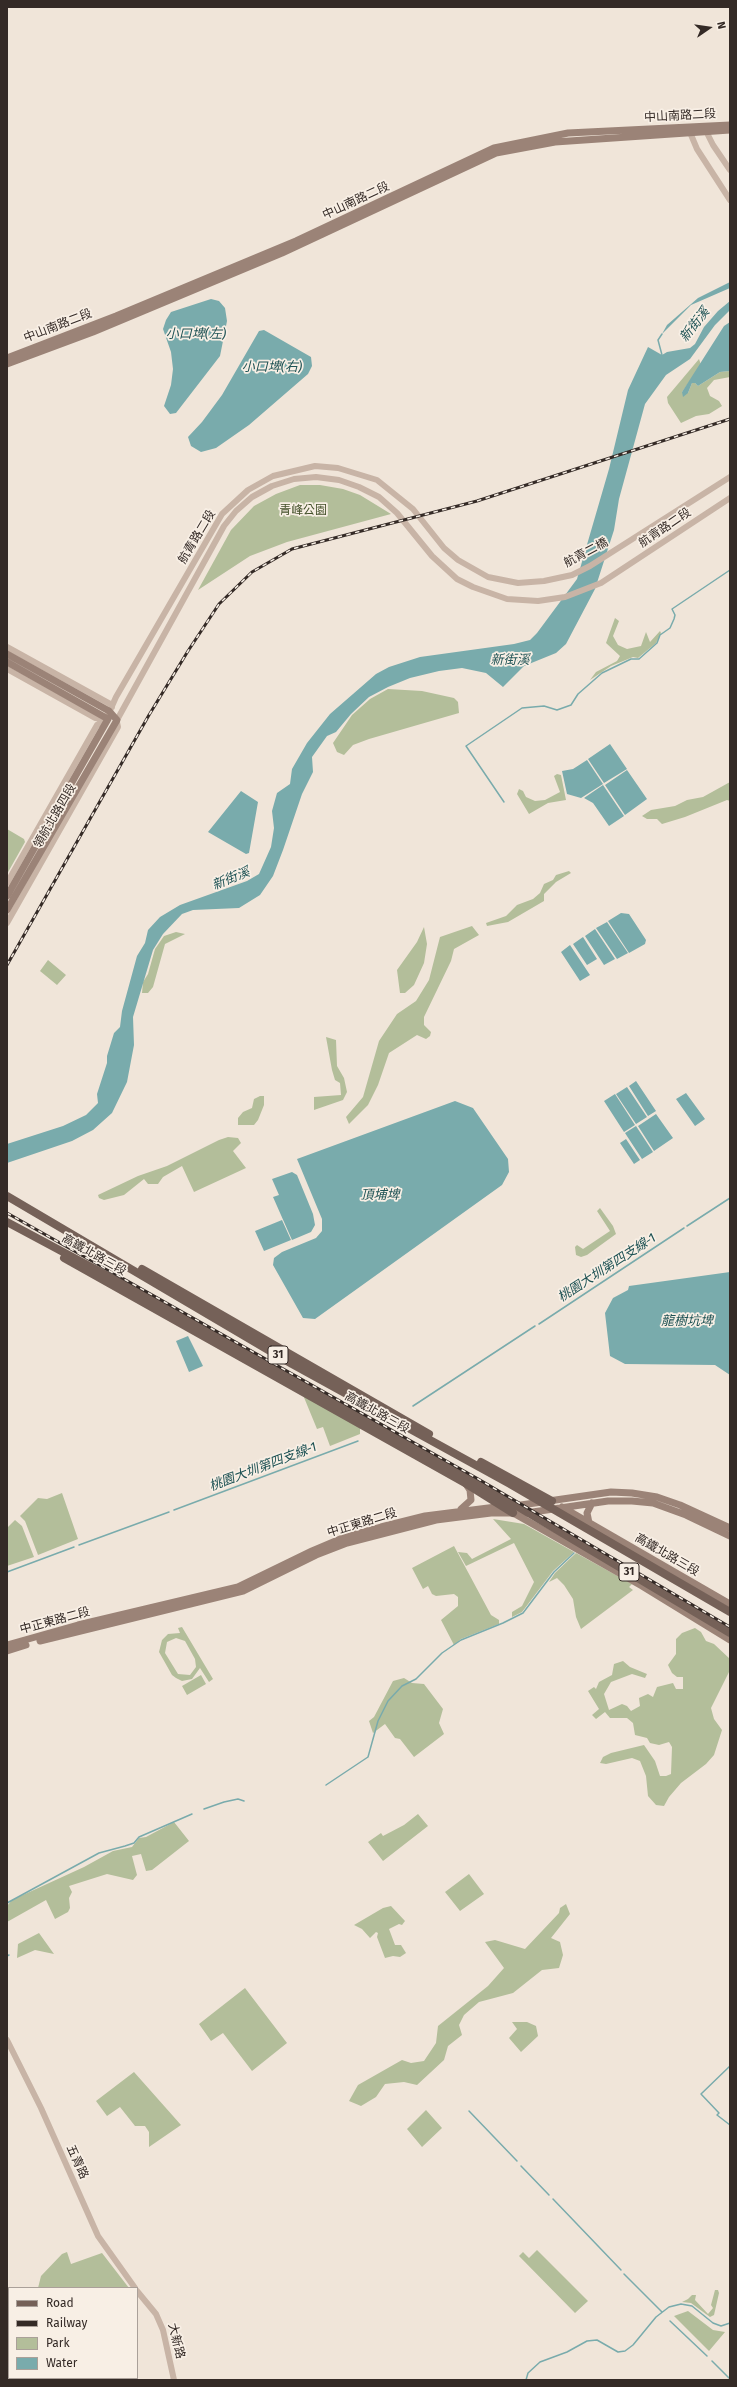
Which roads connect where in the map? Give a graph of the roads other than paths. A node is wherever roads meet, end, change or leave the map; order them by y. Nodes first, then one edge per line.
1 (729, 127) edge
2 (705, 128) junction
3 (689, 129) junction
4 (730, 170) edge
5 (730, 200) edge
6 (99, 326) junction
7 (7, 358) edge
8 (7, 364) edge
9 (730, 477) edge
10 (730, 498) edge
11 (620, 548) joint
12 (562, 577) joint
13 (7, 647) edge
14 (7, 654) edge
15 (7, 662) edge
16 (7, 669) edge
17 (109, 712) junction
18 (95, 718) junction
19 (117, 720) junction
20 (97, 725) junction
21 (7, 883) edge
22 (7, 896) edge
23 (7, 910) edge
24 (7, 923) edge
25 (7, 1191) edge
26 (7, 1196) edge
27 (7, 1222) edge
28 (7, 1227) edge
29 (272, 1352) junction
30 (306, 1364) junction
31 (270, 1374) junction
32 (300, 1383) junction
33 (443, 1442) junction
34 (456, 1455) junction
35 (466, 1484) junction
36 (541, 1502) junction
37 (592, 1503) junction
38 (552, 1505) junction
39 (502, 1506) junction
40 (563, 1507) junction
41 (514, 1509) junction
42 (460, 1510) junction
43 (526, 1512) junction
44 (589, 1523) junction
45 (730, 1528) edge
46 (730, 1536) edge
47 (730, 1604) edge
48 (730, 1612) edge
49 (730, 1633) edge
50 (730, 1640) edge
51 (7, 1646) edge
52 (7, 1651) edge
53 (7, 2040) edge
54 (134, 2287) edge
55 (138, 2292) edge
56 (174, 2380) edge

1 - 2 main road, 中山南路二段
2 - 3 main road, 中山南路二段
2 - 4 street
3 - 5 street
3 - 6 main road, 中山南路二段
6 - 7 main road, 中山南路二段
6 - 8 main road, 中山南路二段
9 - 11 street, 航青路二段
10 - 19 street, 航青路二段
11 - 12 street, 航青二橋
12 - 17 street, 航青路二段
13 - 17 street
14 - 17 main road
15 - 17 main road
16 - 18 street
17 - 18 street
17 - 19 main road
17 - 20 street
17 - 22 main road, 領航北路四段
18 - 20 street
19 - 23 main road, 領航北路四段
19 - 24 street, 領航北路四段
20 - 21 street, 領航北路四段
25 - 30 main road, 高鐵北路三段
26 - 29 main road, 高鐵北路三段 / 31
27 - 32 main road, 高鐵北路三段 / 31
28 - 31 main road, 高鐵北路三段
29 - 30 main road
29 - 34 main road, 高鐵北路三段 / 31
30 - 33 main road, 高鐵北路三段
31 - 32 main road
31 - 35 main road, 高鐵北路三段
32 - 41 main road, 高鐵北路三段 / 31
33 - 34 main road
33 - 38 main road, 高鐵北路三段
34 - 36 main road, 高鐵北路三段 / 31
35 - 39 main road, 高鐵北路三段
35 - 42 main road
36 - 38 main road, 高鐵北路三段 / 31
36 - 41 main road, 中正東路二段
37 - 40 main road
37 - 44 main road
37 - 46 main road
38 - 40 main road, 高鐵北路三段
38 - 43 main road
38 - 45 main road
38 - 48 main road, 高鐵北路三段 / 31
39 - 41 main road, 高鐵北路三段
39 - 42 main road, 中正東路二段
40 - 44 main road, 高鐵北路三段
41 - 43 main road, 高鐵北路三段 / 31
41 - 50 main road, 高鐵北路三段
41 - 52 main road, 中正東路二段
42 - 51 main road, 中正東路二段
43 - 49 main road, 高鐵北路三段 / 31
44 - 47 main road, 高鐵北路三段
53 - 54 street, 五青路
55 - 56 street, 大新路

